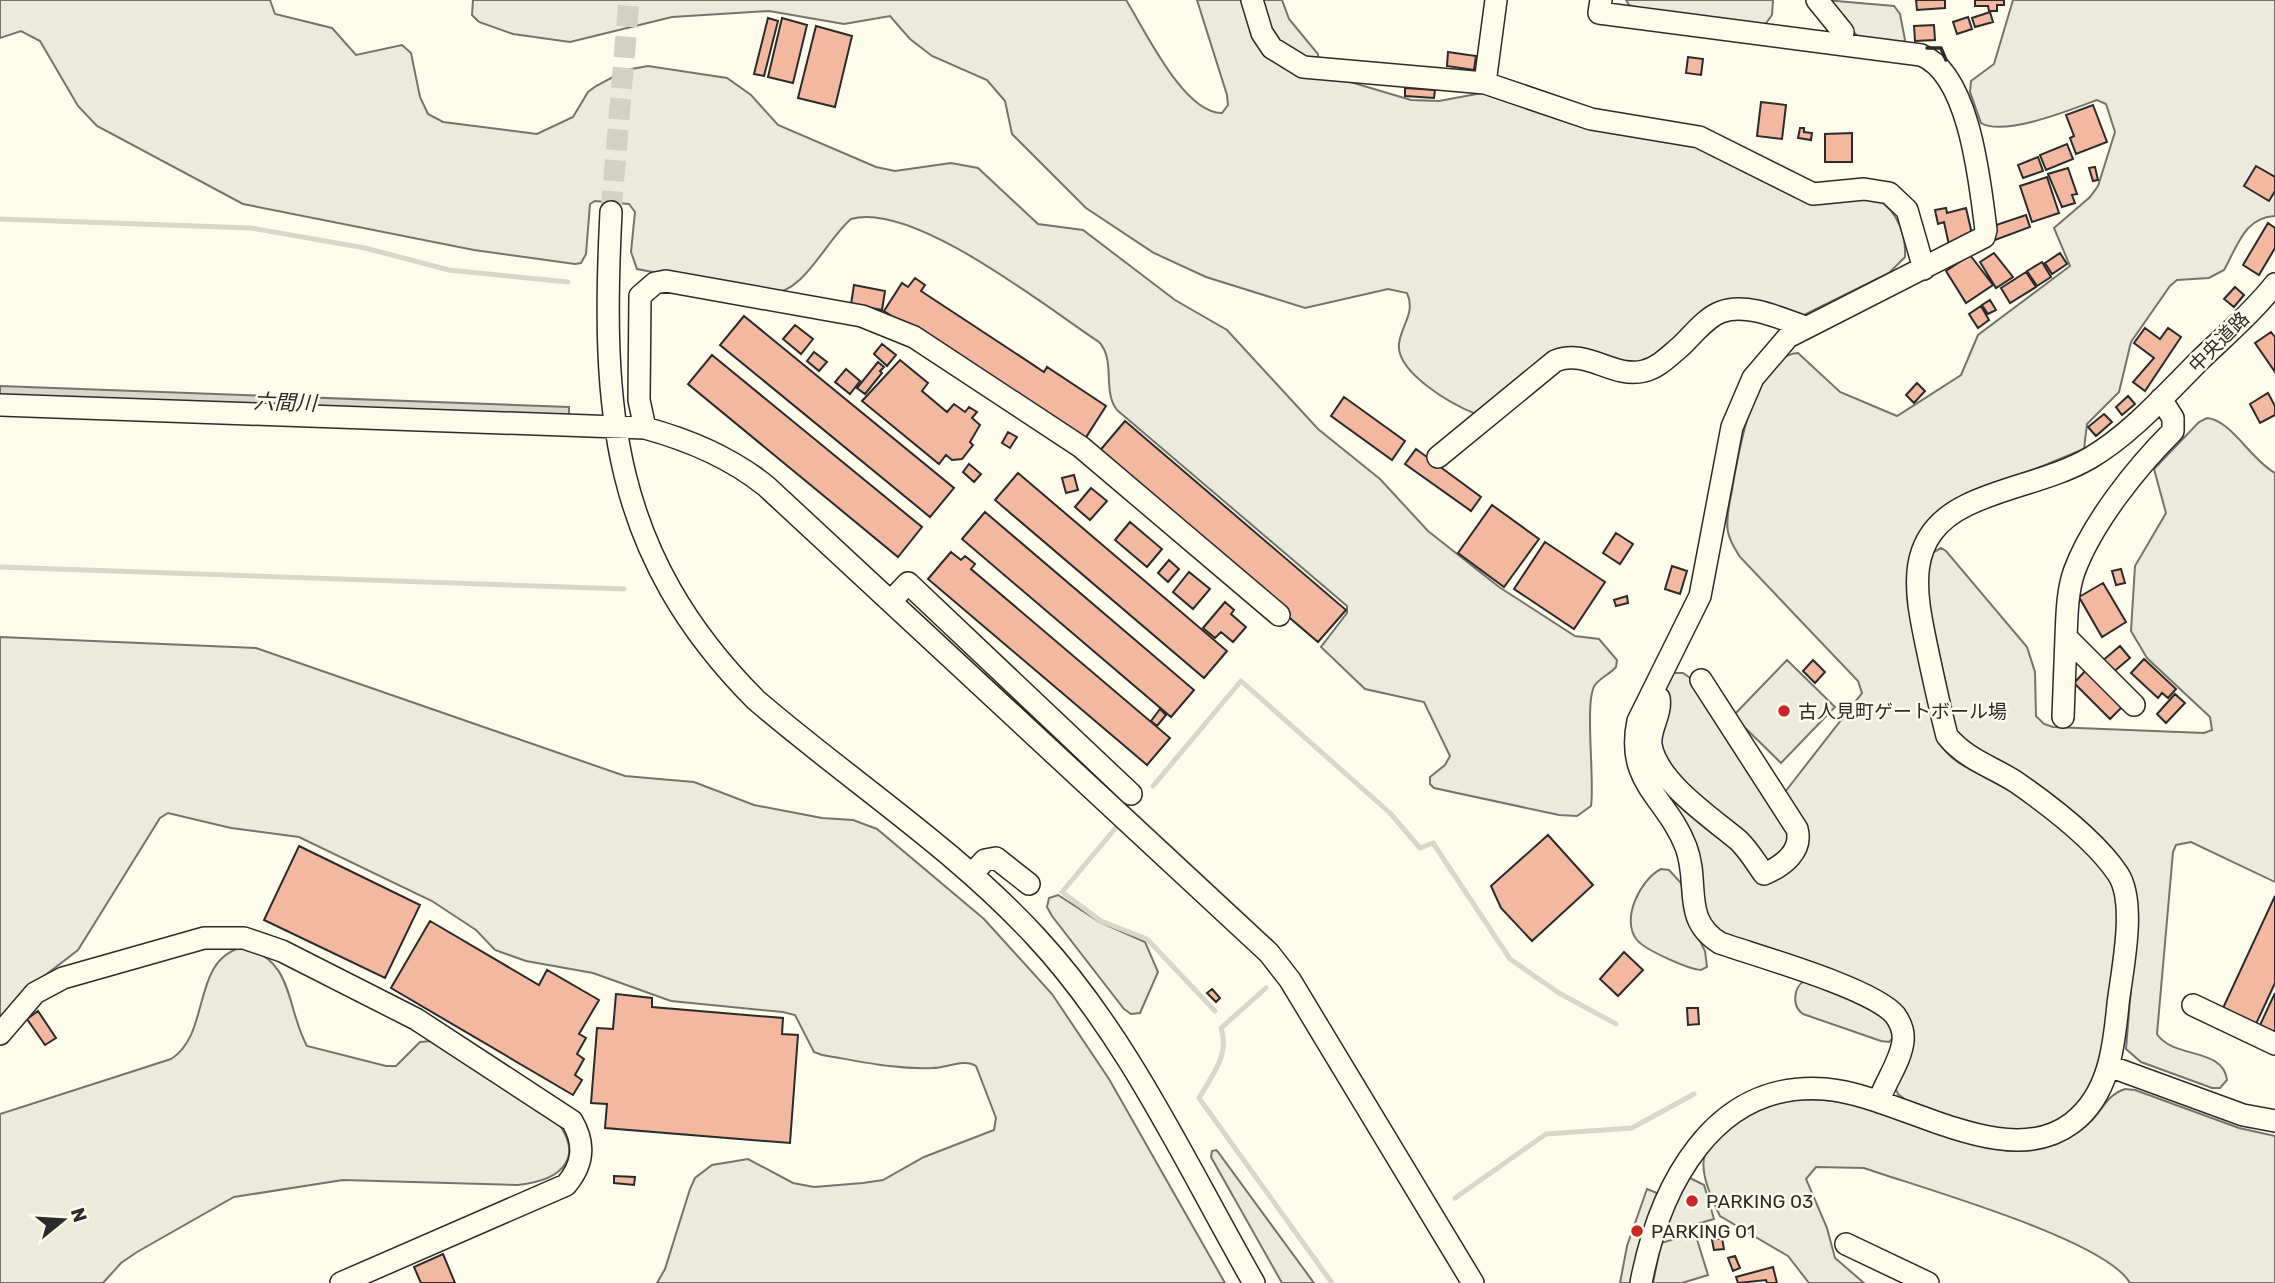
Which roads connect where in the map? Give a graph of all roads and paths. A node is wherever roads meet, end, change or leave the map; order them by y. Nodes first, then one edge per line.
1 (1252, 0) edge
2 (1496, 0) edge
3 (1601, 0) edge
4 (1817, 0) edge
5 (1841, 44) junction
6 (1485, 83) junction
7 (611, 212) tunnel mouth
8 (1924, 269) junction
9 (2275, 284) edge
10 (1805, 327) junction
11 (2161, 399) junction
12 (0, 405) edge
13 (613, 426) junction
14 (645, 428) junction
15 (1438, 457) dead end
16 (897, 595) junction
17 (1279, 615) dead end
18 (2066, 637) junction
19 (1701, 680) dead end
20 (1652, 693) junction
21 (2134, 705) dead end
22 (2063, 717) dead end
23 (1130, 794) dead end
24 (972, 874) junction
25 (1029, 884) dead end
26 (2193, 1005) dead end
27 (0, 1034) edge
28 (2275, 1044) edge
29 (2109, 1066) junction
30 (1879, 1101) junction
31 (2275, 1121) edge
32 (1846, 1244) dead end
33 (341, 1283) edge
34 (1254, 1283) edge
35 (1474, 1283) edge
36 (1641, 1283) edge
37 (1928, 1283) edge

1 - 6 street
2 - 6 street
3 - 5 street
4 - 5 street
5 - 8 street
6 - 8 street
7 - 13 street
8 - 10 street
9 - 11 street, 中央道路
10 - 15 street
10 - 20 street
11 - 18 street
11 - 29 street, 中央道路
12 - 13 street
13 - 14 street
13 - 24 street
14 - 16 street
14 - 17 street
16 - 23 street
16 - 35 street
18 - 21 street
18 - 22 street
19 - 20 street
20 - 30 street
24 - 25 street
24 - 34 street
26 - 28 street
27 - 33 street
29 - 30 street, 中央道路
29 - 31 street
30 - 36 street, 中央道路
32 - 37 street

